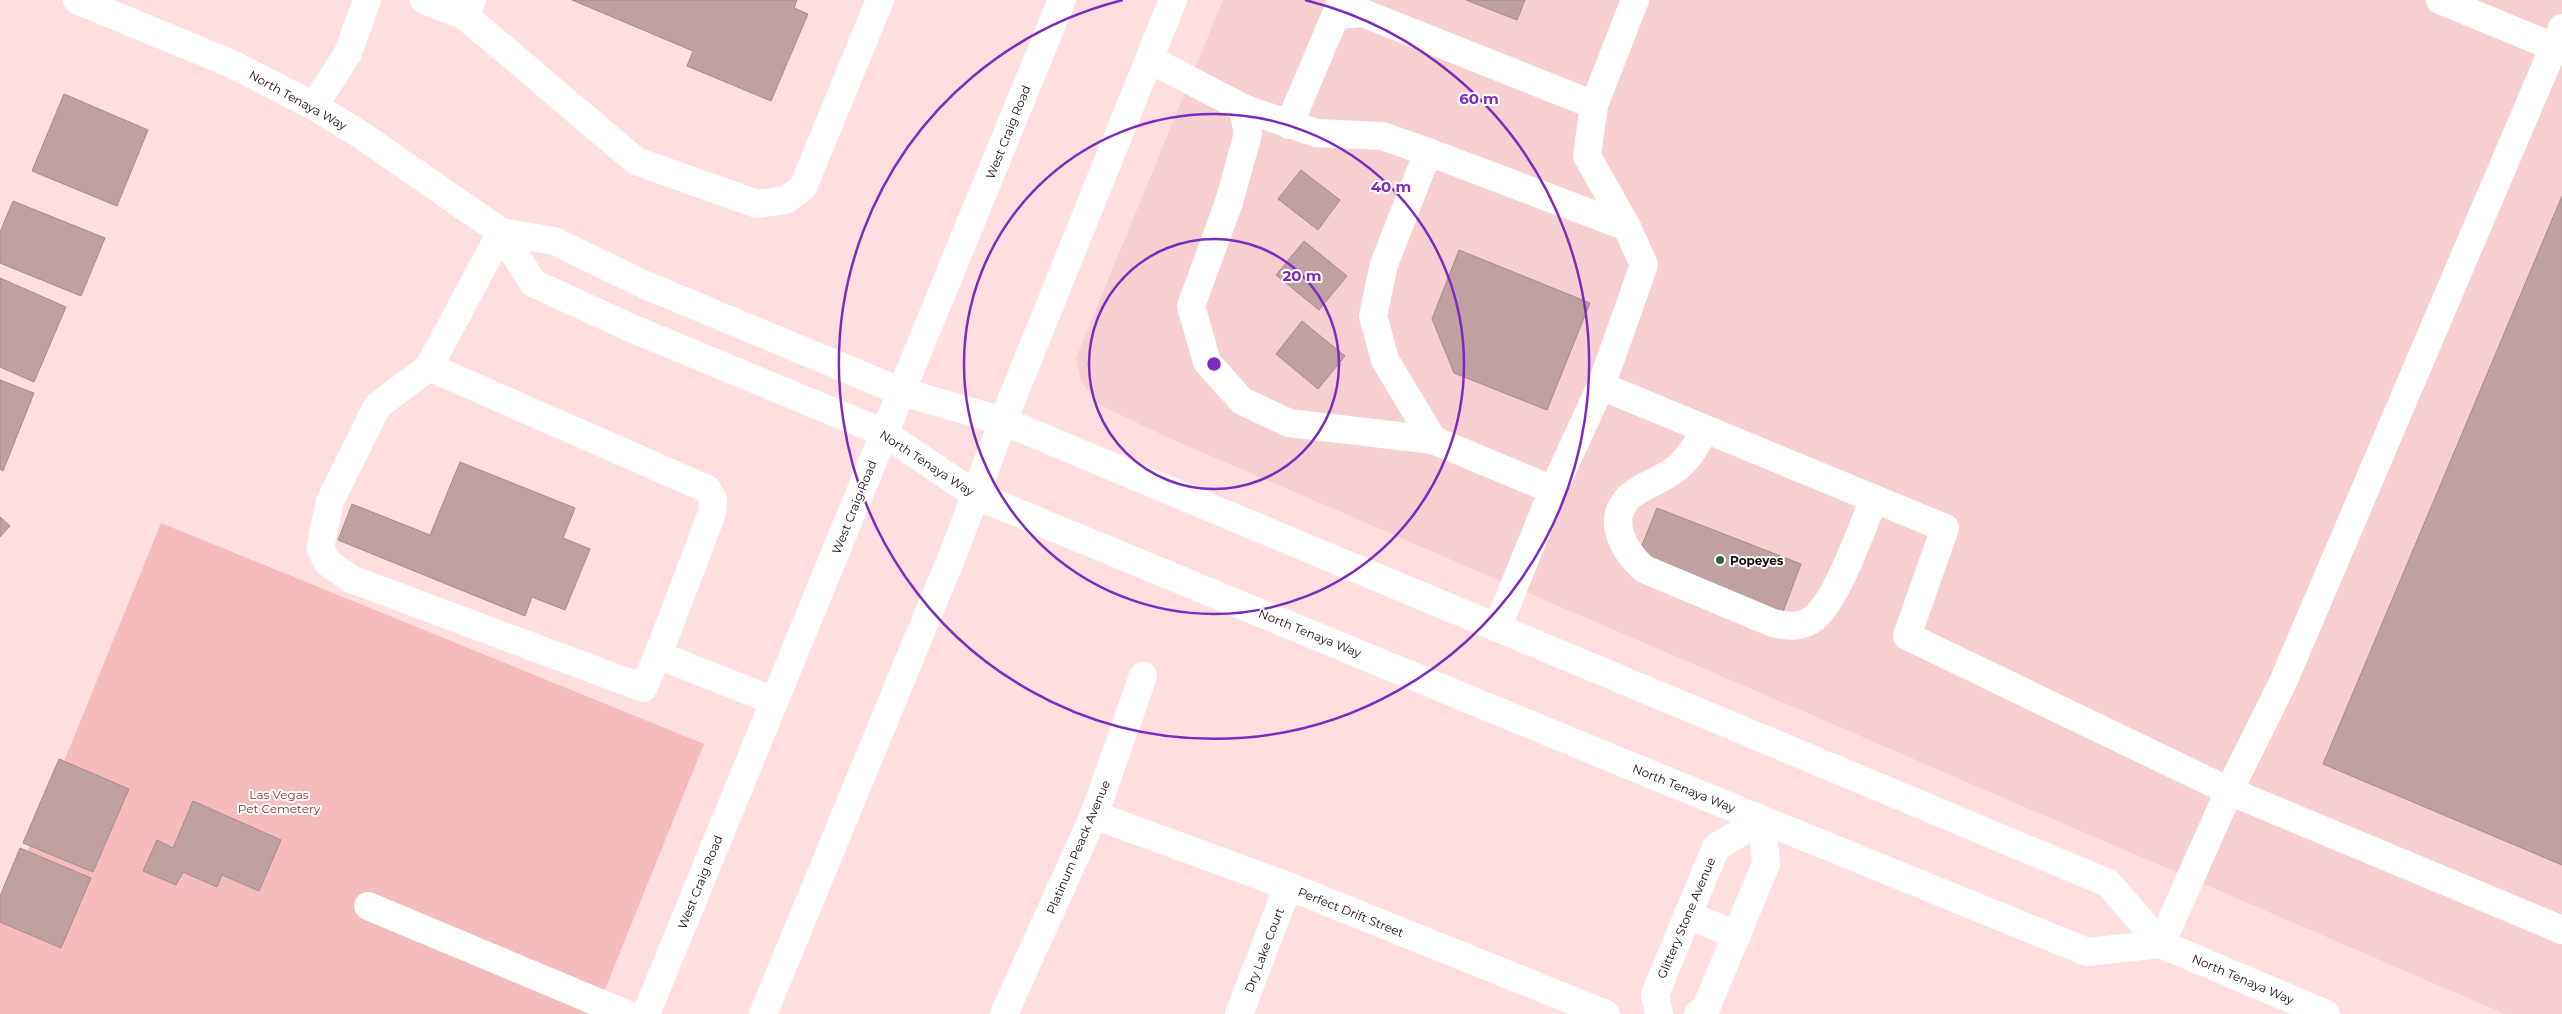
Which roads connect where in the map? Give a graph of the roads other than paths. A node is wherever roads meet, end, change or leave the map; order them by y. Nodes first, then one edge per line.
1 (77, 0) edge
2 (367, 0) edge
3 (424, 0) edge
4 (880, 0) edge
5 (1062, 0) edge
6 (1173, 0) edge
7 (1635, 0) edge
8 (2455, 2) edge
9 (1339, 7) edge
10 (468, 8) edge
11 (2558, 37) edge
12 (1150, 59) junction
13 (1594, 105) junction
14 (314, 106) junction
15 (1243, 108) junction
16 (1289, 125) junction
17 (1428, 152) junction
18 (1627, 228) junction
19 (501, 232) junction
20 (429, 367) junction
21 (1601, 386) junction
22 (902, 392) junction
23 (1003, 421) junction
24 (1705, 430) junction
25 (884, 434) junction
26 (1433, 440) junction
27 (1554, 490) junction
28 (977, 496) junction
29 (1874, 499) junction
30 (1497, 628) junction
31 (658, 655) junction
32 (1143, 676) dead end
33 (774, 701) junction
34 (2228, 791) junction
35 (1094, 814) junction
36 (1762, 820) junction
37 (1288, 886) junction
38 (368, 906) dead end
39 (1687, 916) junction
40 (2562, 930) edge
41 (1737, 936) junction
42 (2161, 944) junction
43 (1549, 1004) edge
44 (626, 1014) edge
45 (646, 1014) edge
46 (763, 1014) edge
47 (1004, 1014) edge
48 (1239, 1014) edge
49 (1606, 1014) edge
50 (1659, 1014) edge
51 (1698, 1014) edge
52 (2326, 1014) edge

1 - 14 main road, North Tenaya Way
2 - 14 main road
3 - 10 main road
4 - 10 main road
5 - 22 main road, West Craig Road
6 - 12 main road
7 - 13 main road
8 - 11 main road
9 - 13 main road
9 - 16 main road
11 - 34 main road
12 - 15 main road
12 - 23 main road
13 - 18 main road
14 - 19 main road, North Tenaya Way
15 - 16 main road
15 - 26 main road
16 - 17 main road
17 - 18 main road
17 - 26 main road
18 - 21 main road
19 - 20 main road
19 - 22 main road, North Tenaya Way
19 - 25 main road, North Tenaya Way
20 - 31 main road
20 - 31 main road
21 - 24 main road
21 - 27 main road
22 - 23 main road, North Tenaya Way
22 - 25 main road, West Craig Road
23 - 28 main road
23 - 30 main road, North Tenaya Way
24 - 29 main road
24 - 29 main road
25 - 28 main road, North Tenaya Way
25 - 33 main road, West Craig Road
26 - 27 main road
27 - 30 main road
28 - 36 main road, North Tenaya Way
28 - 46 main road
29 - 34 main road
30 - 42 main road, North Tenaya Way
31 - 33 main road
32 - 35 main road, Platinum Peack Avenue
33 - 45 main road, West Craig Road
34 - 40 main road
34 - 42 main road
35 - 37 main road, Perfect Drift Street
35 - 47 main road, Platinum Peack Avenue
36 - 39 main road, Glittery Stone Avenue
36 - 41 main road
36 - 42 main road, North Tenaya Way
37 - 43 main road, Perfect Drift Street
37 - 48 main road, Dry Lake Court
38 - 44 main road
39 - 41 main road
39 - 50 main road, Glittery Stone Avenue
41 - 51 main road
42 - 52 main road, North Tenaya Way
43 - 49 main road, Perfect Drift Street

